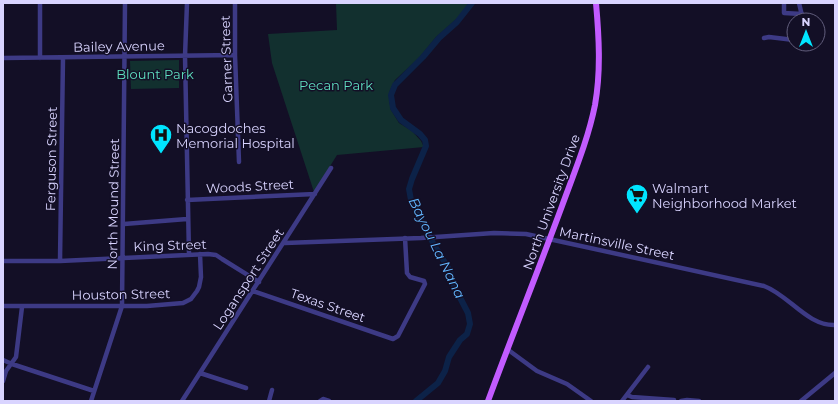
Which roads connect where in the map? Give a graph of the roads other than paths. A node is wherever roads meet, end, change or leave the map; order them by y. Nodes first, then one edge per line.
1 (40, 3) edge
2 (125, 3) edge
3 (187, 3) edge
4 (235, 3) edge
5 (596, 3) edge
6 (784, 3) edge
7 (786, 13) edge
8 (764, 38) dead end
9 (786, 39) edge
10 (236, 55) junction
11 (185, 56) junction
12 (126, 57) junction
13 (3, 58) edge
14 (40, 58) junction
15 (62, 58) junction
16 (239, 162) dead end
17 (331, 168) dead end
18 (316, 194) junction
19 (187, 200) junction
20 (187, 219) junction
21 (124, 224) junction
22 (405, 238) junction
23 (549, 239) junction
24 (285, 243) junction
25 (200, 254) junction
26 (188, 255) junction
27 (123, 258) junction
28 (3, 261) edge
29 (60, 261) junction
30 (259, 282) junction
31 (253, 291) junction
32 (3, 306) edge
33 (122, 306) junction
34 (22, 307) junction
35 (835, 325) edge
36 (508, 349) junction
37 (3, 360) edge
38 (12, 364) junction
39 (648, 367) dead end
40 (200, 373) junction
41 (835, 373) edge
42 (3, 381) edge
43 (246, 388) dead end
44 (272, 390) dead end
45 (94, 391) junction
46 (627, 395) junction
47 (674, 400) dead end
48 (91, 401) edge
49 (182, 401) edge
50 (269, 401) edge
51 (320, 401) edge
52 (330, 401) edge
53 (488, 401) edge
54 (591, 401) edge
55 (622, 401) edge
56 (681, 401) edge
57 (699, 401) edge
58 (801, 401) edge

1 - 14 street
2 - 12 street, North Mound Street
3 - 11 street
4 - 10 street, Garner Street
5 - 23 main road, North University Drive
6 - 7 street
8 - 9 street
10 - 11 street, Bailey Avenue
10 - 16 street, Garner Street
11 - 12 street, Bailey Avenue
11 - 19 street
12 - 15 street, Bailey Avenue
12 - 21 street, North Mound Street
13 - 14 street, Bailey Avenue
14 - 15 street, Bailey Avenue
15 - 29 street, Ferguson Street
17 - 18 street, Logansport Street
18 - 19 street, Woods Street
18 - 24 street, Logansport Street
19 - 20 street
20 - 21 street
20 - 26 street
21 - 27 street, North Mound Street
22 - 23 street, Martinsville Street
22 - 24 street, Martinsville Street
22 - 31 street, Texas Street
23 - 35 street, Martinsville Street
23 - 36 main road, North University Drive
24 - 30 street, Logansport Street
25 - 26 street, King Street
25 - 30 street, King Street
25 - 33 street, Houston Street
26 - 27 street, King Street
27 - 29 street, King Street
27 - 33 street, North Mound Street
28 - 29 street, King Street
30 - 31 street, Logansport Street
31 - 40 street, Logansport Street
32 - 34 street, Houston Street
33 - 34 street, Houston Street
33 - 45 street, North Mound Street
34 - 38 street
36 - 53 main road, North University Drive
36 - 54 street
37 - 38 street
38 - 42 street
38 - 45 street
39 - 46 street
40 - 43 street
40 - 49 street, Logansport Street
41 - 58 street
44 - 50 street
45 - 48 street, North Mound Street
46 - 47 street
46 - 55 street
51 - 52 street
56 - 57 street

